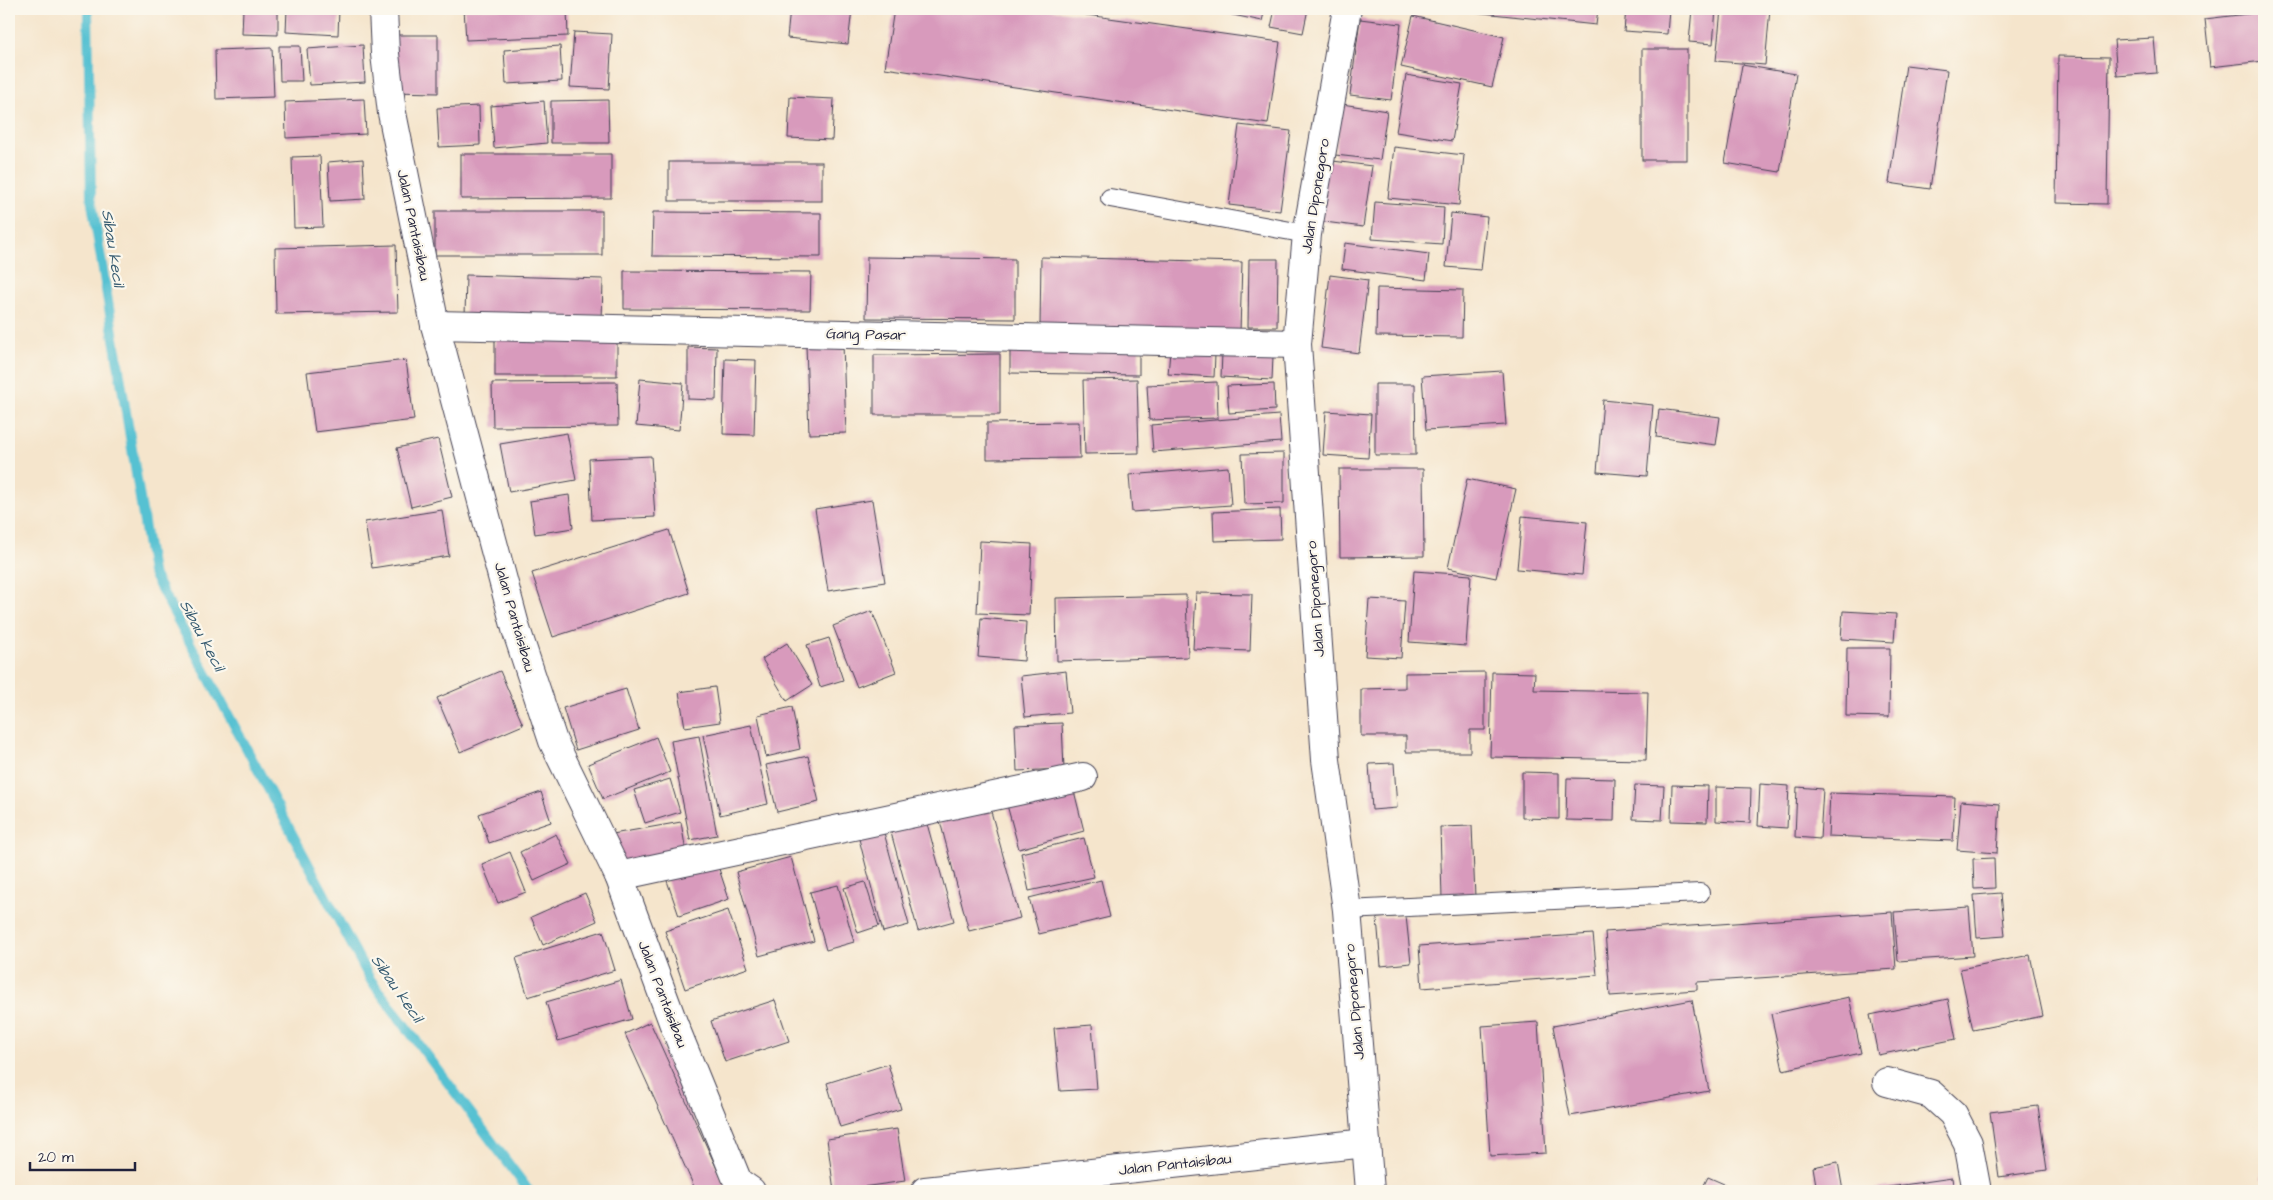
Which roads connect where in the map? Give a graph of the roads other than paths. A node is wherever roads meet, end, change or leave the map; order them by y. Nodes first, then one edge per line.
1 (383, 9) edge
2 (1347, 9) edge
3 (1110, 198) dead end
4 (1307, 234) junction
5 (435, 325) junction
6 (1297, 344) junction
7 (1083, 777) dead end
8 (619, 876) junction
9 (1700, 893) dead end
10 (1347, 910) junction
11 (1887, 1082) dead end
12 (1366, 1144) junction
13 (751, 1191) edge
14 (925, 1191) edge
15 (1370, 1191) edge
16 (1977, 1191) edge

1 - 5 street, Jalan Pantaisibau
2 - 4 street, Jalan Diponegoro
3 - 4 lane
4 - 6 street, Jalan Diponegoro
5 - 6 street, Gang Pasar
5 - 8 street, Jalan Pantaisibau
6 - 10 street, Jalan Diponegoro
7 - 8 street
8 - 13 street, Jalan Pantaisibau
9 - 10 lane
10 - 12 street, Jalan Diponegoro
11 - 16 street
12 - 14 street, Jalan Pantaisibau
12 - 15 street, Jalan Diponegoro

